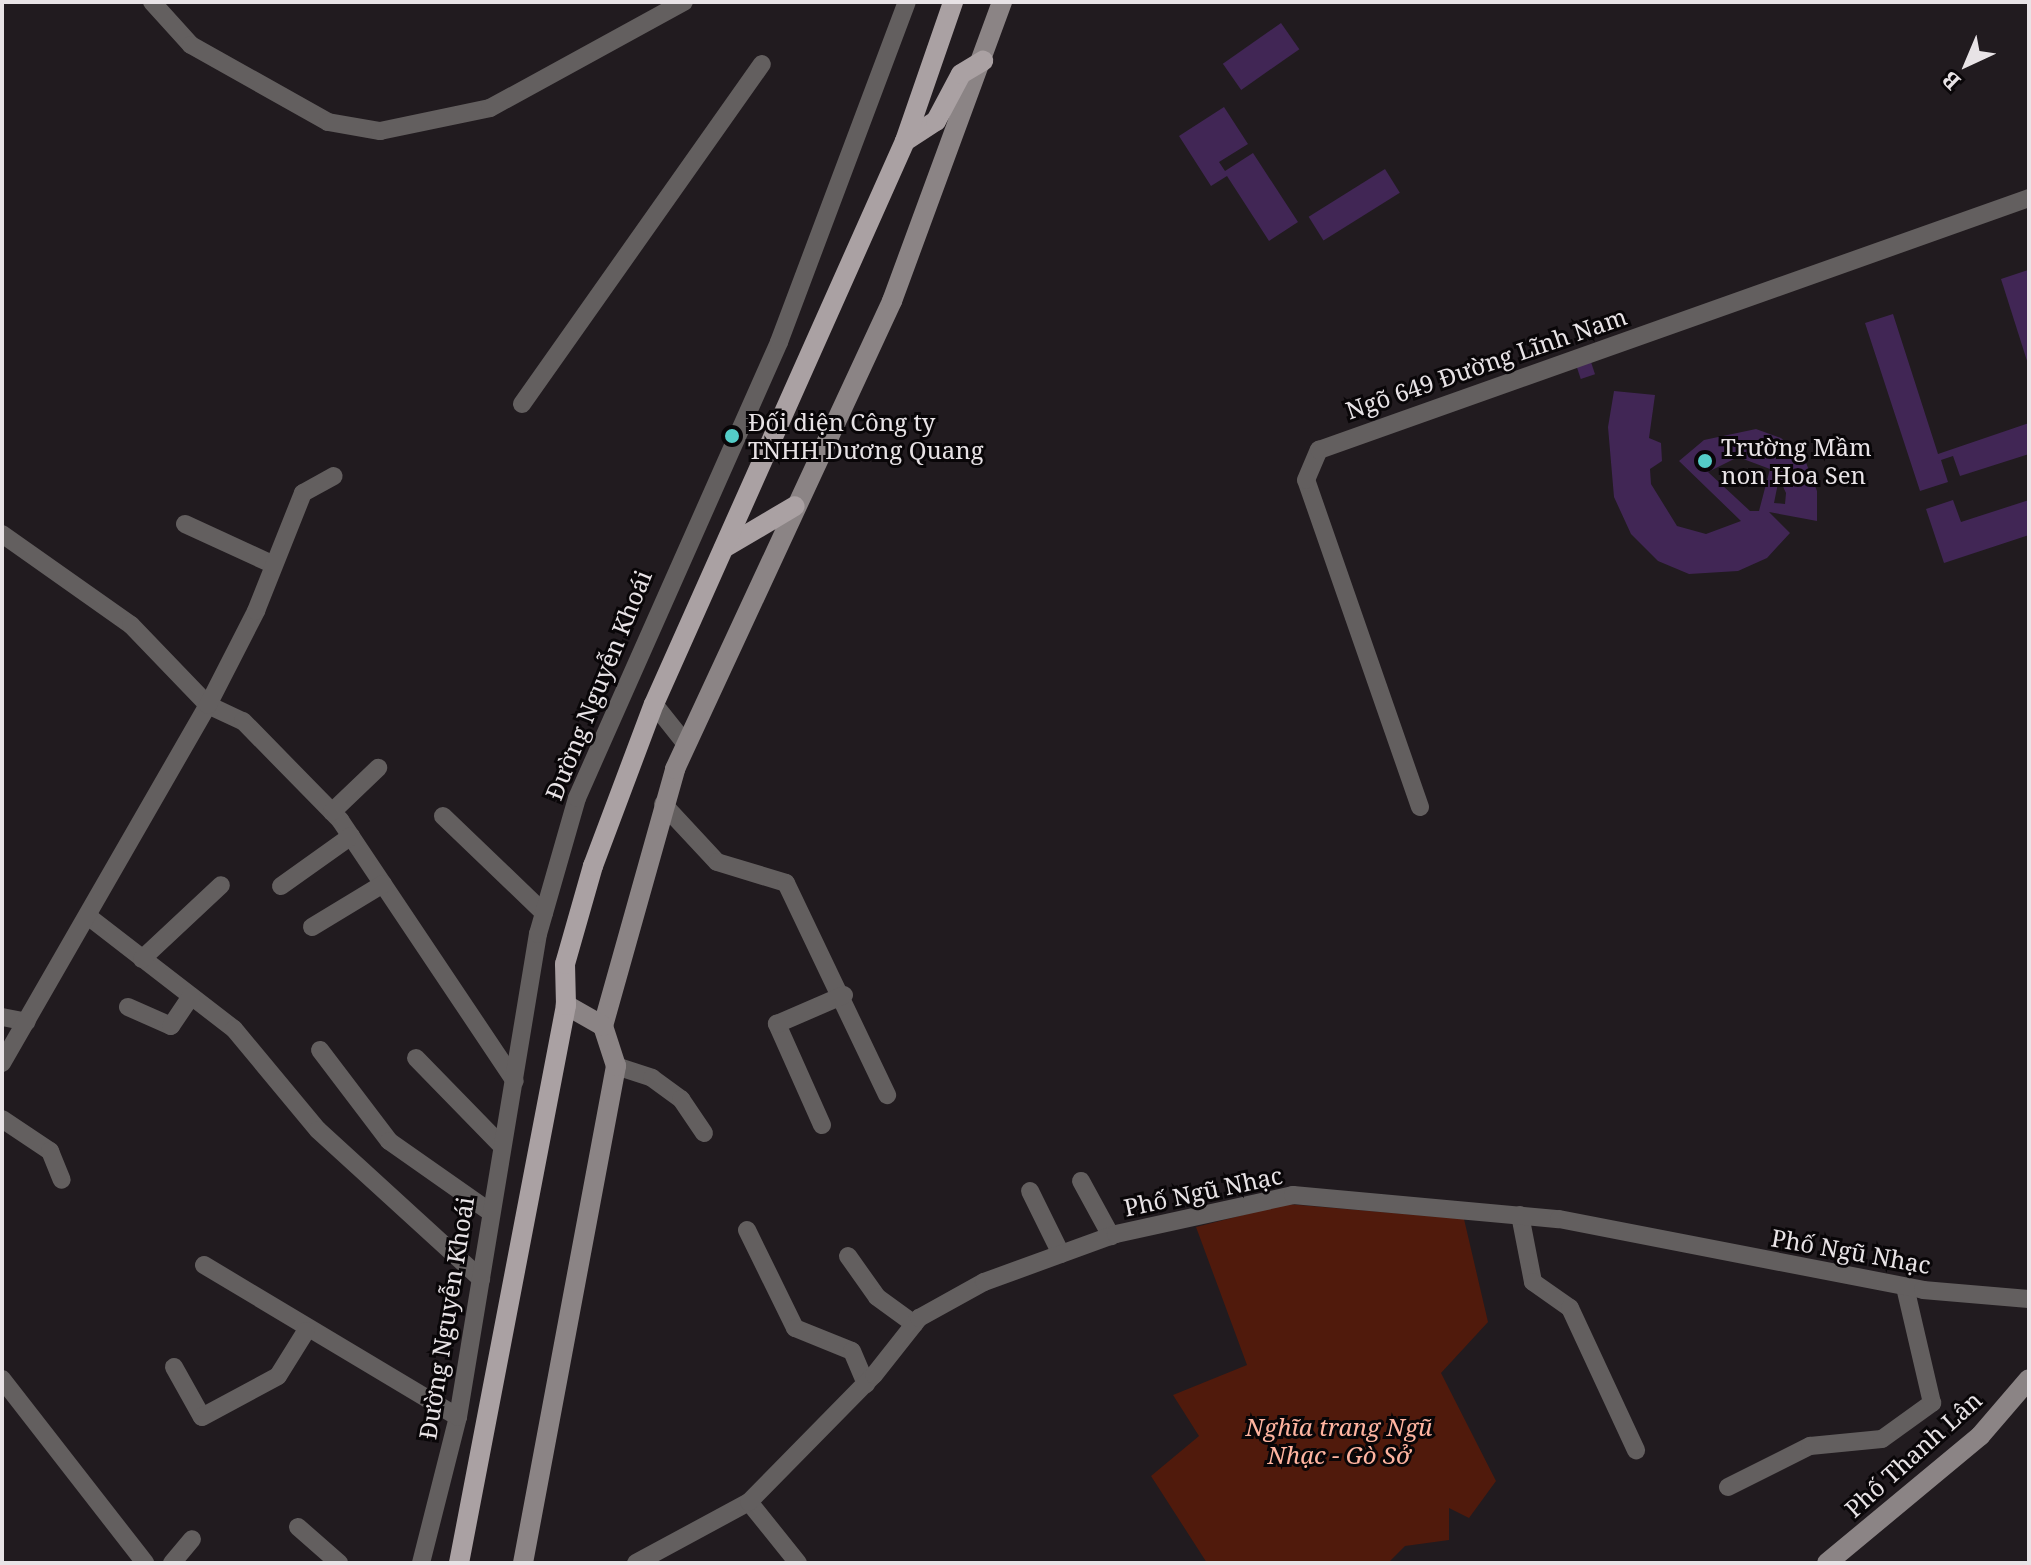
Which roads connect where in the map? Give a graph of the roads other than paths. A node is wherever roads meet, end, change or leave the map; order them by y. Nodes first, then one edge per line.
1 (152, 2) edge
2 (684, 2) edge
3 (907, 2) edge
4 (953, 2) edge
5 (1002, 2) edge
6 (983, 61) junction
7 (762, 64) dead end
8 (905, 141) junction
9 (2029, 198) edge
10 (522, 404) dead end
11 (334, 476) dead end
12 (795, 506) junction
13 (185, 524) dead end
14 (2, 534) edge
15 (724, 548) junction
16 (272, 564) junction
17 (654, 704) junction
18 (208, 705) junction
19 (685, 743) junction
20 (378, 768) dead end
21 (663, 804) junction
22 (1420, 807) dead end
23 (332, 812) junction
24 (443, 816) dead end
25 (351, 836) junction
26 (383, 884) junction
27 (221, 885) dead end
28 (281, 886) dead end
29 (544, 913) junction
30 (89, 917) junction
31 (312, 927) dead end
32 (142, 959) junction
33 (844, 995) junction
34 (191, 996) junction
35 (566, 1005) junction
36 (128, 1007) dead end
37 (2, 1017) edge
38 (27, 1022) junction
39 (603, 1026) junction
40 (320, 1050) dead end
41 (416, 1058) dead end
42 (2, 1063) edge
43 (616, 1066) junction
44 (515, 1081) junction
45 (887, 1095) dead end
46 (2, 1119) edge
47 (822, 1125) dead end
48 (704, 1133) dead end
49 (499, 1143) junction
50 (62, 1180) dead end
51 (1081, 1181) dead end
52 (1030, 1191) dead end
53 (490, 1212) junction
54 (1520, 1215) junction
55 (747, 1230) dead end
56 (1111, 1236) junction
57 (1061, 1254) junction
58 (848, 1256) dead end
59 (204, 1265) dead end
60 (481, 1279) junction
61 (1905, 1287) junction
62 (2029, 1299) edge
63 (914, 1324) junction
64 (306, 1331) junction
65 (174, 1367) dead end
66 (2, 1379) edge
67 (2029, 1379) edge
68 (866, 1384) junction
69 (458, 1417) junction
70 (1636, 1450) dead end
71 (1728, 1487) dead end
72 (749, 1502) junction
73 (298, 1527) dead end
74 (192, 1539) dead end
75 (145, 1563) edge
76 (172, 1563) edge
77 (339, 1563) edge
78 (421, 1563) edge
79 (459, 1563) edge
80 (523, 1563) edge
81 (636, 1563) edge
82 (798, 1563) edge
83 (1827, 1563) edge

1 - 2 street
3 - 29 street, Đường Nguyễn Khoái
4 - 8 main road
5 - 6 street
6 - 8 main road
6 - 12 street
7 - 10 street
8 - 15 main road
9 - 22 street, Ngõ 649 Đường Lĩnh Nam
11 - 16 street
12 - 15 main road
12 - 19 street
13 - 16 street
14 - 18 street
15 - 17 main road
16 - 18 street
17 - 19 street
17 - 35 main road
18 - 23 street
18 - 30 street
19 - 21 street
20 - 23 street
21 - 33 street
21 - 39 street
23 - 25 street
24 - 29 street
25 - 26 street
25 - 28 street
26 - 31 street
26 - 44 street
27 - 32 street
29 - 44 street, Đường Nguyễn Khoái
30 - 32 street
30 - 38 street
32 - 34 street
33 - 45 street
33 - 47 street
34 - 36 street
34 - 60 street
35 - 39 street
35 - 79 main road
37 - 38 street
38 - 42 street
39 - 43 street
40 - 53 street
41 - 49 street
43 - 48 street
43 - 80 street
44 - 49 street, Đường Nguyễn Khoái
46 - 50 street
49 - 53 street, Đường Nguyễn Khoái
51 - 56 street
52 - 57 street
53 - 60 street, Đường Nguyễn Khoái
54 - 56 street, Phố Ngũ Nhạc
54 - 61 street, Phố Ngũ Nhạc
54 - 70 street
55 - 68 street
56 - 57 street, Phố Ngũ Nhạc
57 - 63 street, Phố Ngũ Nhạc
58 - 63 street
59 - 64 street
60 - 69 street, Đường Nguyễn Khoái
61 - 62 street, Phố Ngũ Nhạc
61 - 71 street
63 - 68 street, Phố Ngũ Nhạc
64 - 65 street
64 - 69 street
66 - 75 street
67 - 83 street, Phố Thanh Lân
68 - 72 street, Phố Ngũ Nhạc
69 - 78 street, Đường Nguyễn Khoái
72 - 81 street, Phố Ngũ Nhạc
72 - 82 street
73 - 77 street
74 - 76 street

